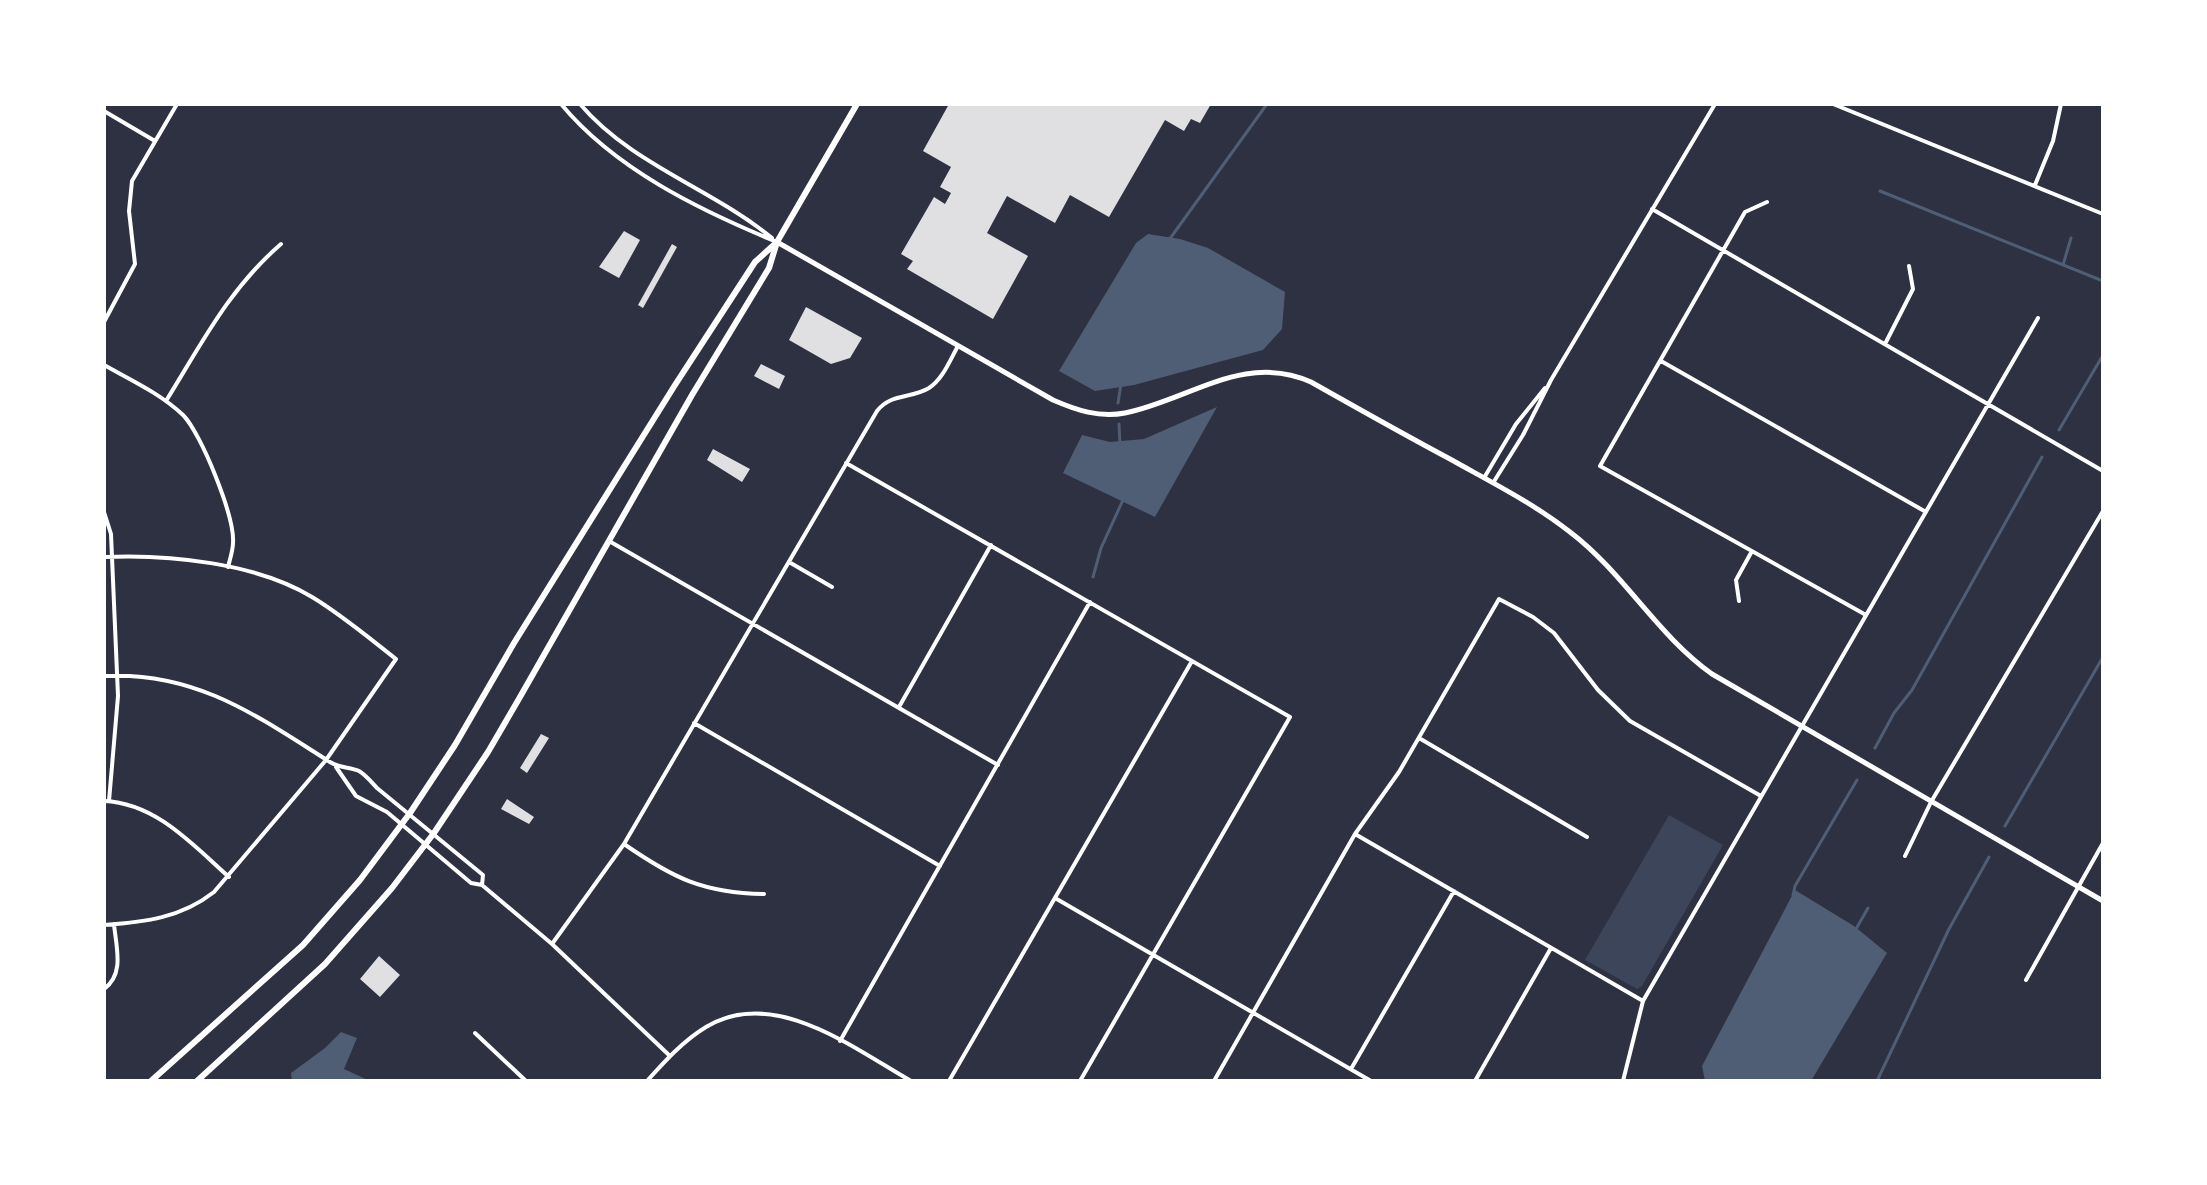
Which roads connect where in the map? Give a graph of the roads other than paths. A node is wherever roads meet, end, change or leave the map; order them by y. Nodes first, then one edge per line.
1 (177, 104) edge
2 (561, 104) edge
3 (580, 104) edge
4 (857, 104) edge
5 (1715, 104) edge
6 (1833, 104) edge
7 (2061, 104) edge
8 (104, 111) edge
9 (155, 141) junction
10 (2035, 185) junction
11 (1767, 202) dead end
12 (1652, 209) junction
13 (2103, 214) edge
14 (777, 242) junction
15 (281, 244) dead end
16 (1722, 251) junction
17 (1909, 266) dead end
18 (2038, 318) dead end
19 (104, 322) edge
20 (1885, 344) junction
21 (958, 346) junction
22 (1661, 361) junction
23 (104, 365) edge
24 (1551, 380) junction
25 (166, 401) junction
26 (1989, 405) junction
27 (846, 463) junction
28 (2103, 471) edge
29 (1484, 478) junction
30 (1493, 483) junction
31 (2103, 511) edge
32 (104, 512) edge
33 (1926, 512) junction
34 (609, 541) junction
35 (991, 545) junction
36 (1752, 551) junction
37 (104, 557) edge
38 (112, 557) junction
39 (789, 562) junction
40 (228, 568) junction
41 (832, 587) dead end
42 (1739, 601) dead end
43 (1090, 602) junction
44 (1866, 615) junction
45 (753, 624) junction
46 (1192, 660) junction
47 (104, 676) edge
48 (117, 676) junction
49 (899, 708) junction
50 (694, 723) junction
51 (1801, 726) junction
52 (1419, 738) junction
53 (326, 760) junction
54 (998, 765) junction
55 (335, 766) junction
56 (1761, 796) junction
57 (106, 801) edge
58 (1931, 802) junction
59 (410, 813) junction
60 (401, 824) junction
61 (434, 833) junction
62 (1355, 834) junction
63 (1587, 837) dead end
64 (2103, 843) edge
65 (426, 844) junction
66 (624, 844) junction
67 (1905, 856) dead end
68 (940, 866) junction
69 (229, 877) junction
70 (482, 885) junction
71 (2078, 887) junction
72 (1454, 891) junction
73 (764, 894) dead end
74 (1055, 898) junction
75 (2103, 901) edge
76 (114, 924) junction
77 (104, 925) edge
78 (552, 944) junction
79 (1551, 948) junction
80 (1153, 955) junction
81 (2026, 980) dead end
82 (104, 989) edge
83 (1643, 1001) junction
84 (1252, 1012) junction
85 (475, 1033) dead end
86 (840, 1041) junction
87 (670, 1056) junction
88 (1351, 1069) junction
89 (151, 1081) edge
90 (197, 1081) edge
91 (526, 1081) edge
92 (647, 1081) edge
93 (911, 1081) edge
94 (949, 1081) edge
95 (1080, 1081) edge
96 (1214, 1081) edge
97 (1371, 1081) edge
98 (1475, 1081) edge
99 (1623, 1081) edge

1 - 9 street
2 - 14 street
3 - 14 street
4 - 14 main road
5 - 12 street
6 - 10 street
7 - 10 street
8 - 9 street
9 - 19 street
10 - 13 street
11 - 16 street
12 - 16 street
12 - 24 street
14 - 21 street
14 - 34 main road
14 - 59 main road
15 - 25 street
16 - 20 street
16 - 22 street
17 - 20 street
18 - 26 street
20 - 26 street
21 - 27 street
21 - 29 street
22 - 33 street
22 - 36 street
23 - 25 street
24 - 29 street
24 - 30 street
25 - 40 street
26 - 28 street
26 - 33 street
27 - 35 street
27 - 39 street
29 - 30 street
30 - 51 street
31 - 58 street
32 - 38 street
33 - 44 street
34 - 45 street
34 - 61 main road
35 - 43 street
35 - 49 street
36 - 42 street
36 - 44 street
37 - 38 street
38 - 40 street
38 - 48 street
39 - 41 street
39 - 45 street
40 - 53 street
43 - 46 street
43 - 54 street
44 - 51 street
45 - 49 street
45 - 50 street
46 - 74 street
46 - 80 street
47 - 48 street
48 - 53 street
48 - 57 street
49 - 54 street
50 - 66 street
50 - 68 street
51 - 56 street
51 - 58 street
52 - 56 street
52 - 62 street
52 - 63 street
53 - 55 street
53 - 69 street
54 - 68 street
55 - 59 street
55 - 60 street
56 - 83 street
57 - 69 street
58 - 67 street
58 - 71 street
59 - 60 main road
59 - 61 street
60 - 65 street
60 - 89 main road
61 - 65 main road
61 - 70 street
62 - 72 street
62 - 84 street
64 - 71 street
65 - 70 street
65 - 90 main road
66 - 73 street
66 - 78 street
68 - 86 street
69 - 76 street
70 - 78 street
71 - 75 street
71 - 81 street
72 - 79 street
72 - 88 street
74 - 80 street
74 - 94 street
76 - 77 street
76 - 82 street
78 - 87 street
79 - 83 street
79 - 98 street
80 - 84 street
80 - 95 street
83 - 99 street
84 - 88 street
84 - 96 street
85 - 91 street
86 - 87 street
86 - 93 street
87 - 92 street
88 - 97 street

